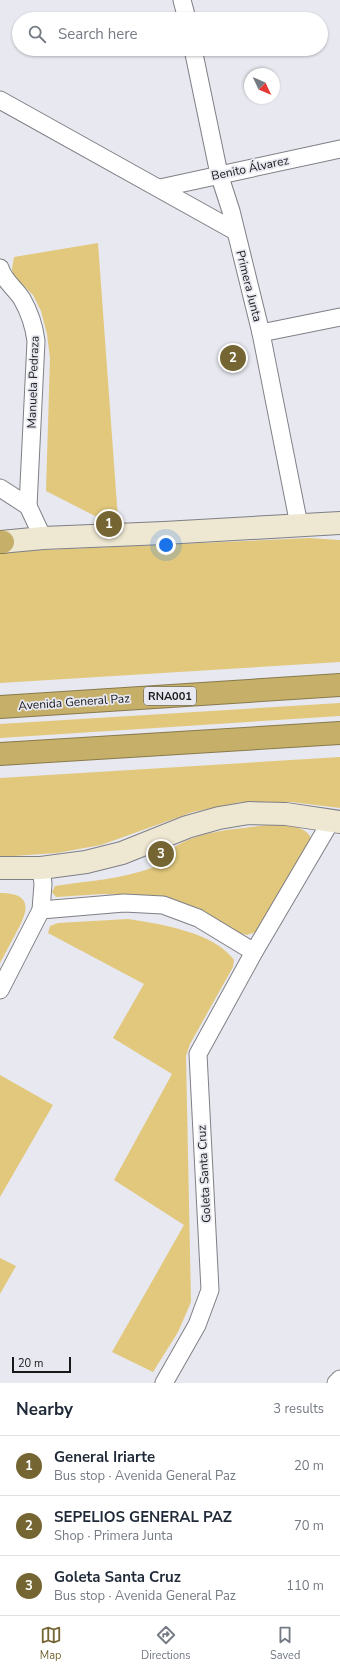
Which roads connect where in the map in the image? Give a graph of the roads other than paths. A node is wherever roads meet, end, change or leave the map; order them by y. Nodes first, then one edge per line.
1 (182, 0) edge
2 (185, 12) edge
3 (194, 56) edge
4 (0, 102) edge
5 (340, 149) edge
6 (219, 174) junction
7 (160, 188) junction
8 (235, 231) junction
9 (0, 268) edge
10 (5, 285) edge
11 (340, 317) edge
12 (261, 333) junction
13 (0, 488) edge
14 (28, 506) junction
15 (340, 523) edge
16 (299, 525) junction
17 (43, 538) junction
18 (1, 542) edge
19 (340, 685) edge
20 (0, 707) edge
21 (340, 733) edge
22 (0, 754) edge
23 (336, 822) edge
24 (0, 868) edge
25 (40, 868) junction
26 (41, 910) junction
27 (254, 952) junction
28 (0, 990) edge
29 (340, 1379) edge
30 (164, 1383) edge
31 (336, 1383) edge

1 - 2 street
3 - 6 street, Primera Junta
4 - 7 street
5 - 6 street, Benito Álvarez
6 - 7 street, Benito Álvarez
6 - 8 street, Primera Junta
7 - 8 street
8 - 12 street, Primera Junta
9 - 10 street, Manuela Pedraza
10 - 14 street, Manuela Pedraza
11 - 12 street
12 - 16 street, Primera Junta
13 - 14 street
14 - 17 street
15 - 16 street
16 - 17 street
17 - 18 street
19 - 20 highway, Avenida General Paz / RNA001
21 - 22 highway
23 - 25 street
23 - 27 street, Goleta Santa Cruz
24 - 25 street
25 - 26 street
26 - 27 street
26 - 28 street
27 - 30 street, Goleta Santa Cruz
29 - 31 street

